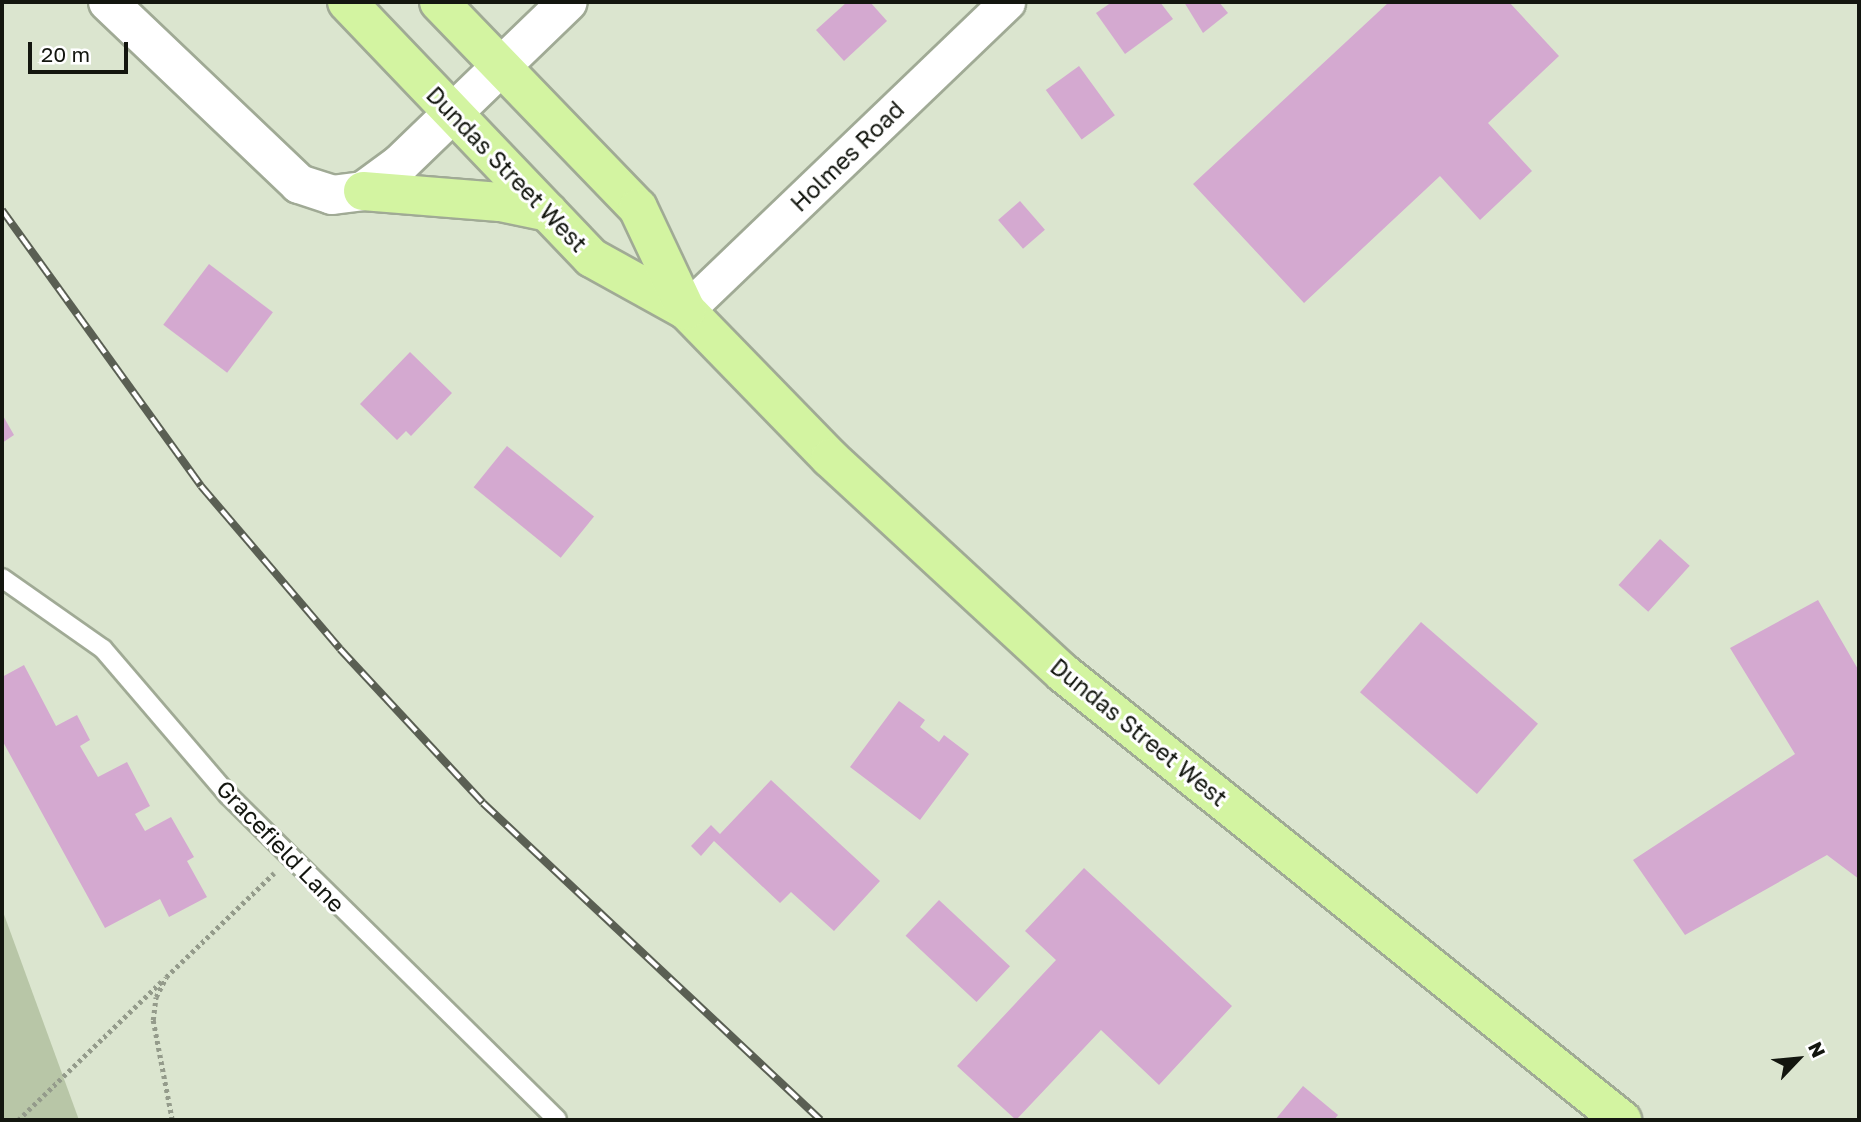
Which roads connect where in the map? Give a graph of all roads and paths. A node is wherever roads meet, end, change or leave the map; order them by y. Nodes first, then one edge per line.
1 (108, 2) edge
2 (347, 2) edge
3 (439, 2) edge
4 (568, 2) edge
5 (1007, 2) edge
6 (502, 67) junction
7 (453, 112) junction
8 (363, 191) junction
9 (548, 212) junction
10 (686, 310) junction
11 (2, 579) edge
12 (290, 858) junction
13 (166, 977) junction
14 (554, 1119) edge
15 (18, 1120) edge
16 (172, 1120) edge
17 (1622, 1120) edge

1 - 8 street
2 - 7 main road, Dundas Street West
3 - 6 main road, Dundas Street West
4 - 6 street
5 - 10 street, Holmes Road
6 - 7 street
6 - 10 main road, Dundas Street West
7 - 8 street
7 - 9 main road, Dundas Street West
8 - 9 main road
9 - 10 main road, Dundas Street West
10 - 17 main road, Dundas Street West
11 - 12 lane, Gracefield Lane
12 - 13 path
12 - 14 lane, Gracefield Lane
13 - 15 path
13 - 16 path

